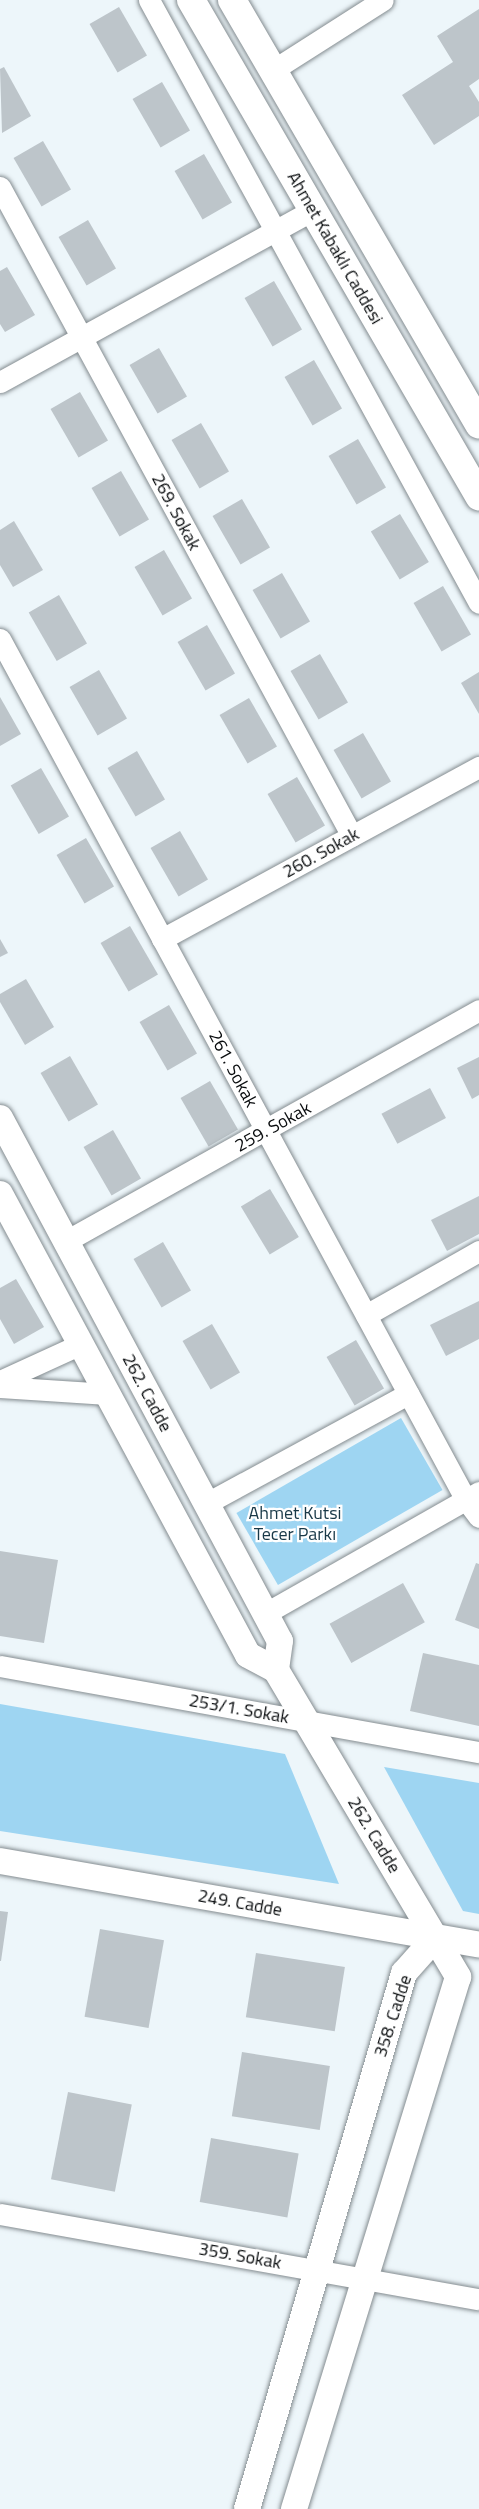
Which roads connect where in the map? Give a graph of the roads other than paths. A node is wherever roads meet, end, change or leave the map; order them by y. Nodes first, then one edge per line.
1 (149, 0) edge
2 (191, 0) edge
3 (232, 0) edge
4 (383, 0) edge
5 (273, 70) junction
6 (0, 187) edge
7 (313, 210) junction
8 (277, 230) junction
9 (82, 337) junction
10 (0, 382) edge
11 (479, 424) edge
12 (479, 496) edge
13 (479, 603) edge
14 (0, 639) edge
15 (479, 767) edge
16 (352, 836) junction
17 (162, 939) junction
18 (479, 1010) edge
19 (0, 1118) edge
20 (266, 1132) junction
21 (0, 1194) edge
22 (66, 1242) junction
23 (479, 1251) edge
24 (366, 1315) junction
25 (81, 1344) junction
26 (0, 1381) edge
27 (0, 1387) edge
28 (108, 1394) junction
29 (408, 1394) junction
30 (207, 1503) junction
31 (474, 1503) edge
32 (266, 1613) junction
33 (0, 1666) edge
34 (276, 1670) junction
35 (307, 1721) junction
36 (479, 1752) edge
37 (0, 1862) edge
38 (436, 1937) junction
39 (479, 1945) edge
40 (0, 2214) edge
41 (317, 2270) junction
42 (365, 2278) junction
43 (479, 2299) edge
44 (247, 2509) edge
45 (294, 2509) edge

1 - 8 street
2 - 7 main road, Ahmet Kabaklı Caddesi
3 - 5 main road, Ahmet Kabaklı Caddesi
4 - 5 street
5 - 11 main road, Ahmet Kabaklı Caddesi
6 - 9 street, 269. Sokak
7 - 8 street
7 - 12 main road, Ahmet Kabaklı Caddesi
8 - 9 street
8 - 13 street
9 - 10 street
9 - 16 street, 269. Sokak
14 - 17 street, 261. Sokak
15 - 16 street, 260. Sokak
16 - 17 street, 260. Sokak
17 - 20 street, 261. Sokak
18 - 20 street, 259. Sokak
19 - 22 street, 262. Cadde
20 - 22 street, 259. Sokak
20 - 24 street, 261. Sokak
21 - 25 street, 262. Cadde
22 - 30 street, 262. Cadde
23 - 24 street
24 - 29 street, 261. Sokak
25 - 26 street
25 - 28 street, 262. Cadde
27 - 28 street
28 - 34 street, 262. Cadde
29 - 30 street
29 - 31 street, 261. Sokak
30 - 32 street, 262. Cadde
31 - 32 street
32 - 34 street, 262. Cadde
33 - 35 street, 253/1. Sokak
34 - 35 street, 262. Cadde
35 - 36 street, 253/1. Sokak
35 - 38 street, 262. Cadde
37 - 38 street, 249. Cadde
38 - 39 street, 249. Cadde
38 - 41 street, 358. Cadde
38 - 42 street
40 - 41 street, 359. Sokak
41 - 42 street, 359. Sokak
41 - 44 street, 358. Cadde
42 - 43 street, 359. Sokak
42 - 45 street

